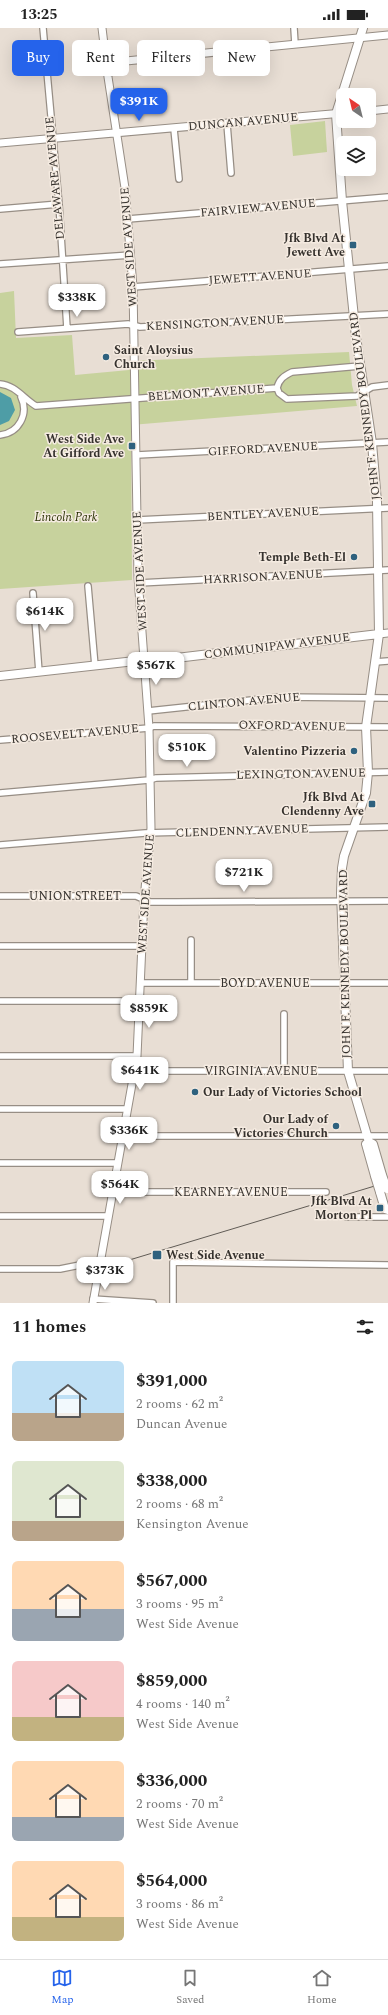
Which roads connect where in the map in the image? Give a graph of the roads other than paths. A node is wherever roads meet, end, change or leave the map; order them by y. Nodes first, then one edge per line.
1 (43, 28) edge
2 (102, 28) edge
3 (294, 28) edge
4 (363, 28) edge
5 (388, 35) edge
6 (360, 38) junction
7 (103, 40) edge
8 (296, 44) junction
9 (129, 61) edge
10 (108, 76) edge
11 (346, 88) edge
12 (388, 109) edge
13 (376, 110) edge
14 (336, 113) edge
15 (227, 124) junction
16 (340, 128) edge
17 (174, 129) junction
18 (116, 134) junction
19 (52, 139) junction
20 (0, 143) edge
21 (232, 172) dead end
22 (179, 179) dead end
23 (388, 197) edge
24 (342, 201) junction
25 (59, 204) junction
26 (0, 209) edge
27 (128, 219) junction
28 (131, 255) junction
29 (62, 258) junction
30 (0, 264) edge
31 (388, 266) edge
32 (349, 270) junction
33 (133, 287) junction
34 (388, 314) edge
35 (354, 316) junction
36 (134, 325) junction
37 (67, 328) junction
38 (18, 332) dead end
39 (360, 366) junction
40 (0, 384) edge
41 (388, 386) edge
42 (277, 388) junction
43 (365, 391) junction
44 (20, 395) junction
45 (136, 398) junction
46 (36, 406) junction
47 (23, 418) junction
48 (0, 435) edge
49 (388, 442) edge
50 (372, 443) junction
51 (137, 455) junction
52 (378, 508) junction
53 (388, 508) edge
54 (137, 520) junction
55 (388, 570) edge
56 (378, 571) junction
57 (139, 583) junction
58 (88, 586) dead end
59 (33, 593) dead end
60 (388, 633) edge
61 (379, 634) junction
62 (145, 661) junction
63 (388, 661) edge
64 (375, 662) junction
65 (95, 666) junction
66 (39, 672) junction
67 (0, 676) edge
68 (370, 698) junction
69 (388, 698) edge
70 (148, 711) junction
71 (366, 727) junction
72 (388, 727) edge
73 (149, 728) junction
74 (0, 740) edge
75 (368, 772) junction
76 (388, 772) edge
77 (150, 780) junction
78 (0, 793) edge
79 (388, 827) edge
80 (354, 828) junction
81 (150, 833) junction
82 (0, 845) edge
83 (0, 896) edge
84 (144, 899) junction
85 (388, 901) edge
86 (341, 902) junction
87 (191, 940) dead end
88 (0, 946) edge
89 (142, 946) junction
90 (141, 983) junction
91 (191, 983) junction
92 (345, 983) junction
93 (388, 983) edge
94 (0, 1001) edge
95 (140, 1001) junction
96 (284, 1014) dead end
97 (0, 1056) edge
98 (137, 1056) junction
99 (284, 1070) junction
100 (134, 1071) junction
101 (348, 1071) junction
102 (388, 1071) edge
103 (0, 1109) edge
104 (127, 1109) junction
105 (122, 1136) junction
106 (388, 1136) edge
107 (368, 1139) junction
108 (0, 1163) edge
109 (118, 1163) junction
110 (385, 1191) edge
111 (112, 1192) junction
112 (326, 1192) dead end
113 (388, 1210) edge
114 (0, 1216) edge
115 (108, 1216) junction
116 (347, 1217) dead end
117 (388, 1217) edge
118 (100, 1261) junction
119 (388, 1266) edge
120 (0, 1270) edge
121 (93, 1301) edge
122 (153, 1303) edge
123 (173, 1303) edge

1 - 19 street, DELAWARE AVENUE
2 - 7 main road, WEST SIDE AVENUE
3 - 8 street
4 - 6 main road, JOHN F. KENNEDY BOULEVARD
5 - 6 main road
6 - 8 main road
6 - 11 main road, JOHN F. KENNEDY BOULEVARD
8 - 9 main road
10 - 18 main road, WEST SIDE AVENUE
12 - 13 main road
14 - 15 main road, DUNCAN AVENUE
15 - 17 main road, DUNCAN AVENUE
15 - 21 street
16 - 24 main road, JOHN F. KENNEDY BOULEVARD
17 - 18 main road, DUNCAN AVENUE
17 - 22 street
18 - 19 main road, DUNCAN AVENUE
18 - 27 main road, WEST SIDE AVENUE
19 - 20 main road, DUNCAN AVENUE
19 - 25 street, DELAWARE AVENUE
23 - 24 street, FAIRVIEW AVENUE
24 - 27 street, FAIRVIEW AVENUE
24 - 32 main road, JOHN F. KENNEDY BOULEVARD
25 - 26 street
25 - 29 street, DELAWARE AVENUE
27 - 28 main road, WEST SIDE AVENUE
28 - 29 street
28 - 33 main road, WEST SIDE AVENUE
29 - 30 street
29 - 37 street, DELAWARE AVENUE
31 - 32 street, JEWETT AVENUE
32 - 33 street, JEWETT AVENUE
32 - 35 main road, JOHN F. KENNEDY BOULEVARD
33 - 36 main road, WEST SIDE AVENUE
34 - 35 street, KENSINGTON AVENUE
35 - 36 street, KENSINGTON AVENUE
35 - 39 main road, JOHN F. KENNEDY BOULEVARD
36 - 37 street, KENSINGTON AVENUE
36 - 45 main road, WEST SIDE AVENUE
37 - 38 street, KENSINGTON AVENUE
39 - 42 street
39 - 43 main road, JOHN F. KENNEDY BOULEVARD
40 - 44 street
41 - 43 street, BELMONT AVENUE
42 - 43 street, BELMONT AVENUE
42 - 45 street, BELMONT AVENUE
43 - 50 main road, JOHN F. KENNEDY BOULEVARD
44 - 46 street
44 - 47 street
45 - 46 street
45 - 51 main road, WEST SIDE AVENUE
46 - 47 street
47 - 48 street
49 - 50 street, GIFFORD AVENUE
50 - 51 street, GIFFORD AVENUE
50 - 52 main road, JOHN F. KENNEDY BOULEVARD
51 - 54 main road, WEST SIDE AVENUE
52 - 53 street, BENTLEY AVENUE
52 - 54 street, BENTLEY AVENUE
52 - 56 main road, JOHN F. KENNEDY BOULEVARD
54 - 57 main road, WEST SIDE AVENUE
55 - 56 street, HARRISON AVENUE
56 - 57 street, HARRISON AVENUE
56 - 61 main road, JOHN F. KENNEDY BOULEVARD
57 - 62 main road, WEST SIDE AVENUE
58 - 65 street
59 - 66 street
60 - 61 main road, COMMUNIPAW AVENUE
61 - 62 main road, COMMUNIPAW AVENUE
61 - 64 main road, JOHN F. KENNEDY BOULEVARD
62 - 65 main road, COMMUNIPAW AVENUE
62 - 70 main road, WEST SIDE AVENUE
63 - 64 street
64 - 68 main road, JOHN F. KENNEDY BOULEVARD
65 - 66 main road, COMMUNIPAW AVENUE
66 - 67 main road, COMMUNIPAW AVENUE
68 - 69 street, CLINTON AVENUE
68 - 70 street, CLINTON AVENUE
68 - 71 main road, JOHN F. KENNEDY BOULEVARD
70 - 73 main road, WEST SIDE AVENUE
71 - 72 street, OXFORD AVENUE
71 - 73 street, OXFORD AVENUE
71 - 75 main road, JOHN F. KENNEDY BOULEVARD
73 - 74 street, ROOSEVELT AVENUE
73 - 77 main road, WEST SIDE AVENUE
75 - 76 street, LEXINGTON AVENUE
75 - 77 street, LEXINGTON AVENUE
75 - 80 main road, JOHN F. KENNEDY BOULEVARD
77 - 78 street, LEXINGTON AVENUE
77 - 81 main road, WEST SIDE AVENUE
79 - 80 street, CLENDENNY AVENUE
80 - 81 street, CLENDENNY AVENUE
80 - 86 main road, JOHN F. KENNEDY BOULEVARD
81 - 82 street, CLENDENNY AVENUE
81 - 84 main road, WEST SIDE AVENUE
83 - 84 street, UNION STREET
84 - 86 street, UNION STREET
84 - 89 main road, WEST SIDE AVENUE
85 - 86 street, UNION STREET
86 - 92 main road, JOHN F. KENNEDY BOULEVARD
87 - 91 street
88 - 89 street
89 - 90 main road, WEST SIDE AVENUE
90 - 91 street, BOYD AVENUE
90 - 95 main road, WEST SIDE AVENUE
91 - 92 street, BOYD AVENUE
92 - 93 street, BOYD AVENUE
92 - 101 main road, JOHN F. KENNEDY BOULEVARD
94 - 95 street
95 - 98 main road, WEST SIDE AVENUE
96 - 99 street
97 - 98 street
98 - 100 main road, WEST SIDE AVENUE
99 - 100 street, VIRGINIA AVENUE
99 - 101 street, VIRGINIA AVENUE
100 - 104 main road, WEST SIDE AVENUE
101 - 102 street, VIRGINIA AVENUE
101 - 107 main road, JOHN F. KENNEDY BOULEVARD
103 - 104 street
104 - 105 main road, WEST SIDE AVENUE
105 - 107 street
105 - 109 main road, WEST SIDE AVENUE
106 - 107 street
107 - 110 main road, JOHN F. KENNEDY BOULEVARD, bridge
108 - 109 street
109 - 111 main road, WEST SIDE AVENUE
110 - 113 main road, JOHN F. KENNEDY BOULEVARD
111 - 112 street, KEARNEY AVENUE
111 - 115 main road, WEST SIDE AVENUE
114 - 115 street
115 - 118 main road, WEST SIDE AVENUE
116 - 117 street
118 - 120 street
118 - 121 main road, WEST SIDE AVENUE
119 - 123 street
121 - 122 street

